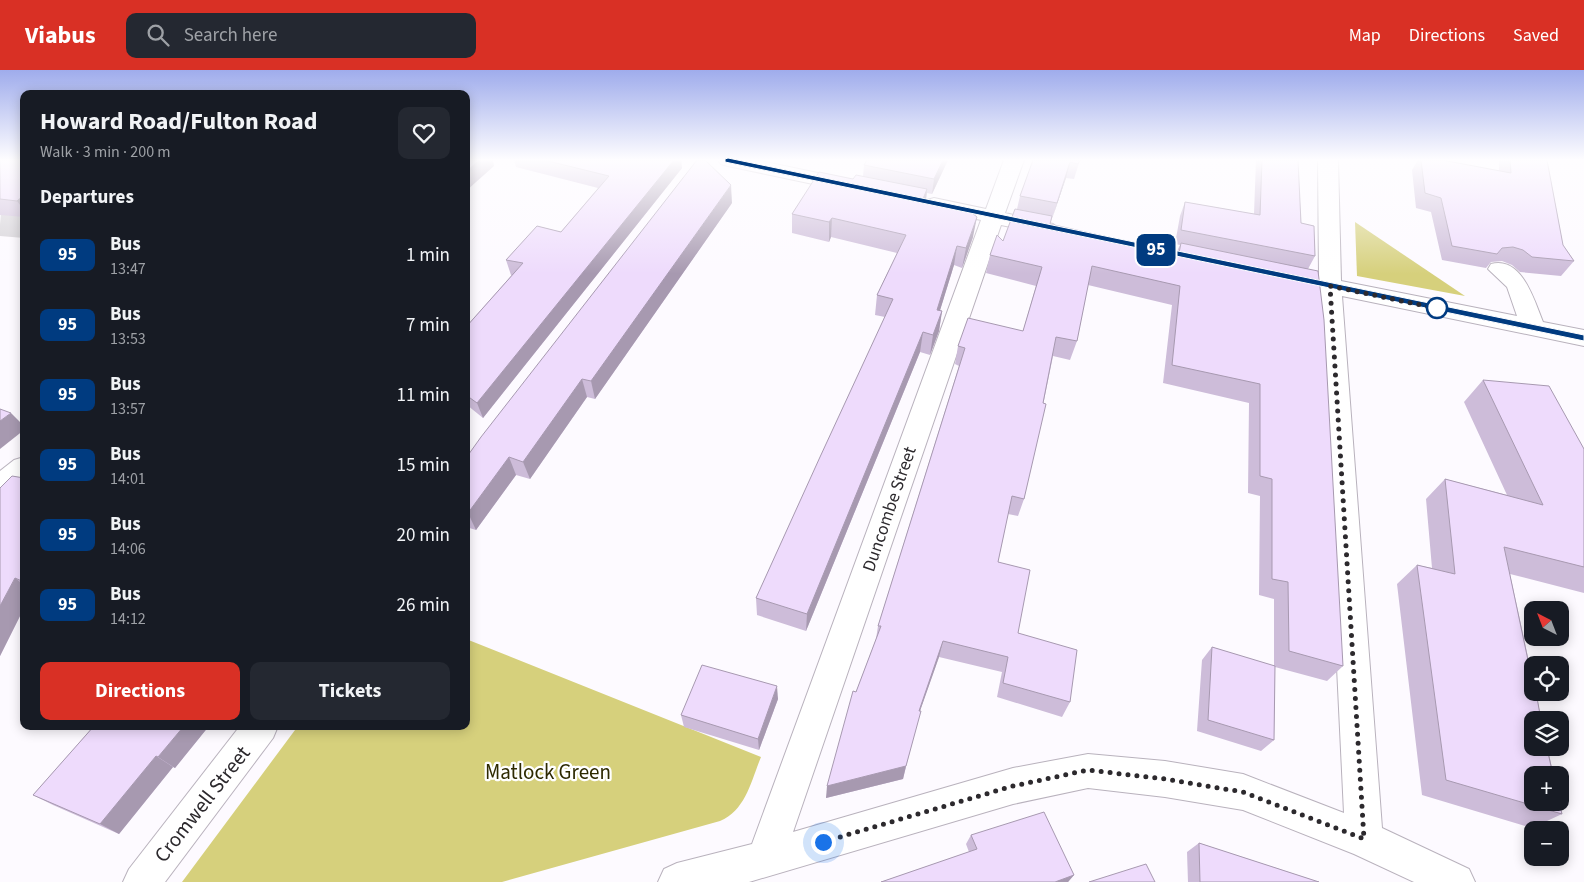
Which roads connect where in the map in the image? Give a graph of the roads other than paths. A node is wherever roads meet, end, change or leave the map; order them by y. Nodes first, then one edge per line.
1 (999, 198) edge
2 (1329, 198) edge
3 (917, 200) edge
4 (992, 217) junction
5 (1070, 232) edge
6 (1498, 269) edge
7 (1263, 272) edge
8 (1330, 286) junction
9 (1533, 327) junction
10 (1584, 338) edge
11 (20, 470) edge
12 (0, 487) edge
13 (258, 730) edge
14 (1364, 839) junction
15 (766, 859) junction
16 (142, 882) edge
17 (677, 882) edge
18 (1456, 882) edge

1 - 4 street, Duncombe Street
2 - 8 street
3 - 4 street
4 - 5 street
4 - 15 street, Duncombe Street
6 - 9 street
7 - 8 street
8 - 9 street
8 - 14 street
9 - 10 street
11 - 12 street
13 - 16 street, Cromwell Street
14 - 15 street
14 - 18 street
15 - 17 street

